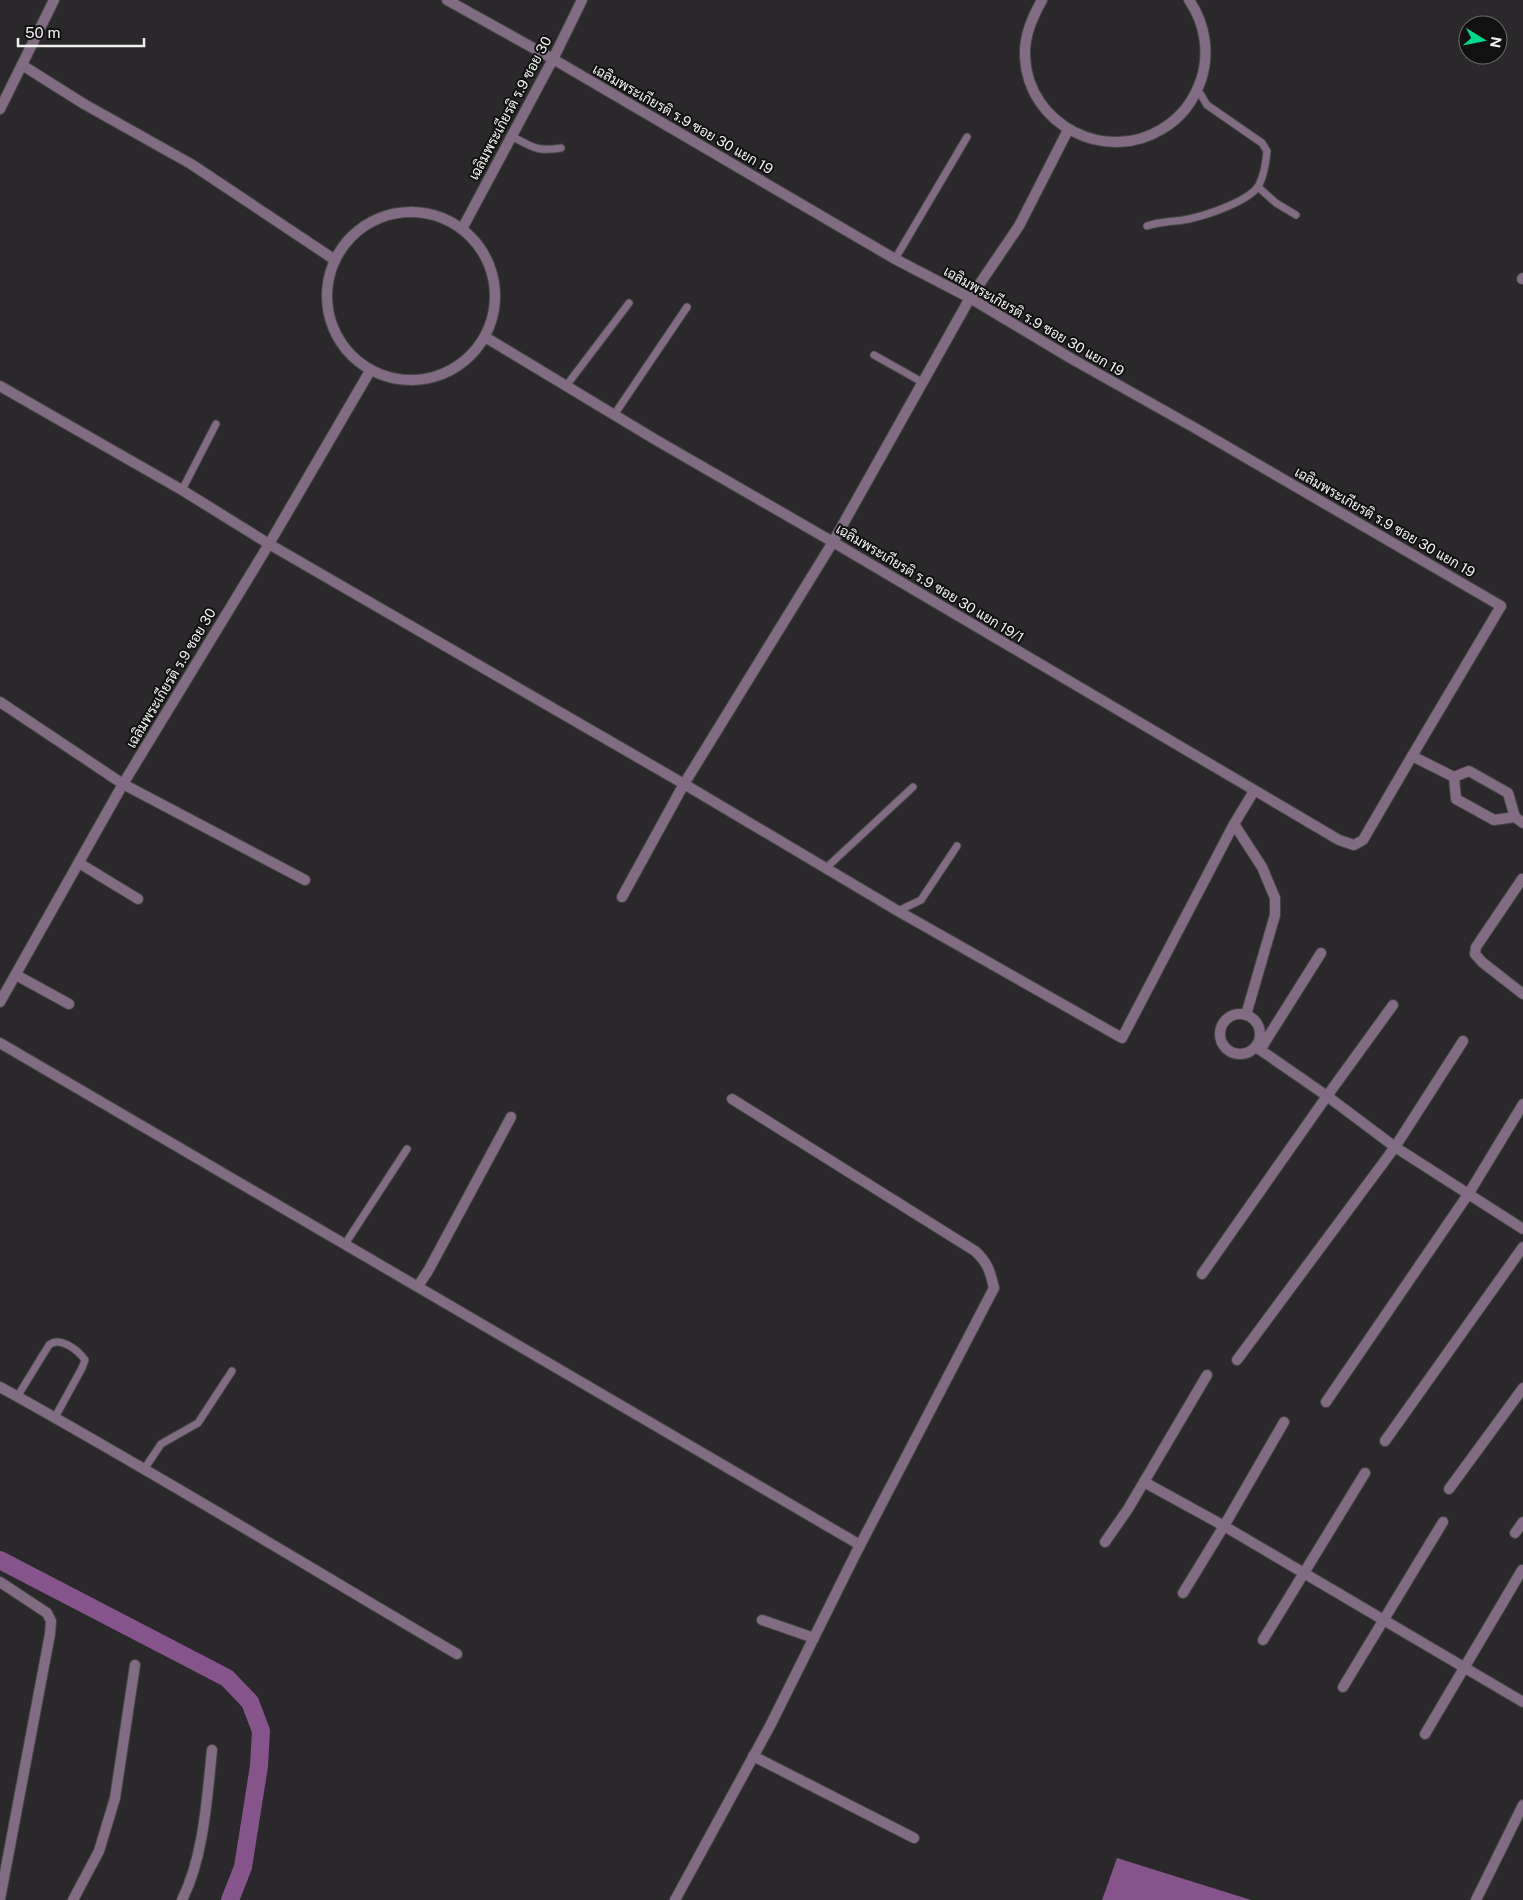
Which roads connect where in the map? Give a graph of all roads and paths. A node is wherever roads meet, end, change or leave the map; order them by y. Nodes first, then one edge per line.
1 (54, 0) edge
2 (448, 0) edge
3 (582, 0) edge
4 (1042, 0) edge
5 (1189, 0) edge
6 (553, 59) junction
7 (22, 65) junction
8 (1198, 90) junction
9 (0, 109) edge
10 (1068, 130) junction
11 (511, 136) junction
12 (967, 137) dead end
13 (561, 148) dead end
14 (1258, 188) junction
15 (1296, 215) dead end
16 (1147, 226) dead end
17 (462, 229) junction
18 (895, 259) junction
19 (334, 260) junction
20 (970, 298) junction
21 (629, 303) dead end
22 (687, 307) dead end
23 (485, 337) junction
24 (874, 355) dead end
25 (370, 371) junction
26 (922, 382) junction
27 (0, 386) edge
28 (566, 386) junction
29 (614, 415) junction
30 (216, 424) dead end
31 (182, 490) junction
32 (833, 542) junction
33 (269, 544) junction
34 (0, 702) edge
35 (1412, 756) junction
36 (1454, 776) junction
37 (124, 784) junction
38 (684, 784) junction
39 (913, 787) dead end
40 (1254, 791) junction
41 (1519, 820) edge
42 (1234, 824) junction
43 (957, 846) dead end
44 (79, 863) junction
45 (826, 868) junction
46 (1523, 879) edge
47 (305, 880) dead end
48 (622, 897) dead end
49 (138, 899) dead end
50 (898, 911) junction
51 (1321, 953) dead end
52 (16, 975) junction
53 (1523, 994) edge
54 (0, 1002) edge
55 (69, 1004) dead end
56 (1393, 1005) dead end
57 (1246, 1015) junction
58 (1462, 1041) dead end
59 (0, 1043) edge
60 (1258, 1048) junction
61 (1326, 1096) junction
62 (732, 1099) dead end
63 (1523, 1104) edge
64 (512, 1117) dead end
65 (1395, 1147) junction
66 (407, 1148) dead end
67 (1469, 1194) junction
68 (1523, 1229) edge
69 (345, 1244) junction
70 (1523, 1247) edge
71 (1202, 1274) dead end
72 (418, 1286) junction
73 (1237, 1360) dead end
74 (232, 1372) dead end
75 (1207, 1375) dead end
76 (0, 1387) edge
77 (1523, 1388) edge
78 (17, 1397) junction
79 (1326, 1402) dead end
80 (54, 1419) junction
81 (1284, 1422) dead end
82 (1385, 1440) dead end
83 (145, 1468) junction
84 (1365, 1473) dead end
85 (1144, 1482) junction
86 (1449, 1488) dead end
87 (1444, 1522) dead end
88 (1523, 1522) edge
89 (1224, 1526) junction
90 (1514, 1533) dead end
91 (1105, 1542) dead end
92 (860, 1545) junction
93 (1522, 1570) dead end
94 (1304, 1572) junction
95 (0, 1582) edge
96 (1183, 1592) dead end
97 (762, 1620) dead end
98 (1386, 1620) junction
99 (814, 1638) junction
100 (1263, 1640) dead end
101 (457, 1654) dead end
102 (135, 1665) dead end
103 (1463, 1668) junction
104 (1343, 1687) dead end
105 (1523, 1702) edge
106 (1424, 1734) dead end
107 (212, 1750) dead end
108 (754, 1756) junction
109 (1523, 1805) edge
110 (914, 1838) dead end
111 (0, 1899) edge
112 (73, 1900) edge
113 (182, 1900) edge
114 (675, 1900) edge
115 (1476, 1900) edge

1 - 7 street
2 - 6 street, เฉลิมพระเกียรติ ร.9 ซอย 30 แยก 19
3 - 6 street, เฉลิมพระเกียรติ ร.9 ซอย 30
4 - 10 street
5 - 8 street
6 - 11 street, เฉลิมพระเกียรติ ร.9 ซอย 30
6 - 18 street, เฉลิมพระเกียรติ ร.9 ซอย 30 แยก 19
7 - 9 street
7 - 19 street
8 - 10 street
8 - 14 lane
10 - 20 street
11 - 13 lane
11 - 17 street, เฉลิมพระเกียรติ ร.9 ซอย 30
12 - 18 lane
14 - 15 lane
14 - 16 lane
17 - 19 street
17 - 23 street
18 - 20 street, เฉลิมพระเกียรติ ร.9 ซอย 30 แยก 19
19 - 25 street
20 - 26 street
20 - 35 street, เฉลิมพระเกียรติ ร.9 ซอย 30 แยก 19
21 - 28 lane
22 - 29 lane
23 - 25 street
23 - 28 street, เฉลิมพระเกียรติ ร.9 ซอย 30 แยก 19/1
24 - 26 lane
25 - 33 street, เฉลิมพระเกียรติ ร.9 ซอย 30
26 - 32 street
27 - 31 street
28 - 29 street, เฉลิมพระเกียรติ ร.9 ซอย 30 แยก 19/1
29 - 32 street, เฉลิมพระเกียรติ ร.9 ซอย 30 แยก 19/1
30 - 31 lane
31 - 33 street
32 - 38 street
32 - 40 street, เฉลิมพระเกียรติ ร.9 ซอย 30 แยก 19/1
33 - 37 street, เฉลิมพระเกียรติ ร.9 ซอย 30
33 - 38 street
34 - 37 street
35 - 36 street
35 - 40 street, เฉลิมพระเกียรติ ร.9 ซอย 30 แยก 19/1
36 - 41 street
36 - 41 street
37 - 44 street, เฉลิมพระเกียรติ ร.9 ซอย 30
37 - 47 street
38 - 45 street
38 - 48 street
39 - 45 lane
40 - 42 street
42 - 50 street
42 - 57 street
43 - 50 lane
44 - 49 street
44 - 52 street, เฉลิมพระเกียรติ ร.9 ซอย 30
45 - 50 street
46 - 53 street
51 - 60 street
52 - 54 street, เฉลิมพระเกียรติ ร.9 ซอย 30
52 - 55 street
56 - 61 street
57 - 60 street
57 - 60 street
58 - 65 street
59 - 69 street
60 - 61 street
61 - 65 street
61 - 71 street
62 - 92 street
63 - 67 street
64 - 72 street
65 - 67 street
65 - 73 street
66 - 69 lane
67 - 68 street
67 - 79 street
69 - 72 street
70 - 82 street
72 - 92 street
74 - 83 lane
75 - 85 street
76 - 78 street
77 - 86 street
78 - 80 street
78 - 80 lane
80 - 83 street
81 - 89 street
83 - 101 street
84 - 94 street
85 - 89 street
85 - 91 street
87 - 98 street
88 - 90 street
89 - 94 street
89 - 96 street
92 - 99 street
93 - 103 street
94 - 98 street
94 - 100 street
95 - 111 street
97 - 99 street
98 - 103 street
98 - 104 street
99 - 108 street
102 - 112 street
103 - 105 street
103 - 106 street
107 - 113 street
108 - 110 street
108 - 114 street
109 - 115 street

